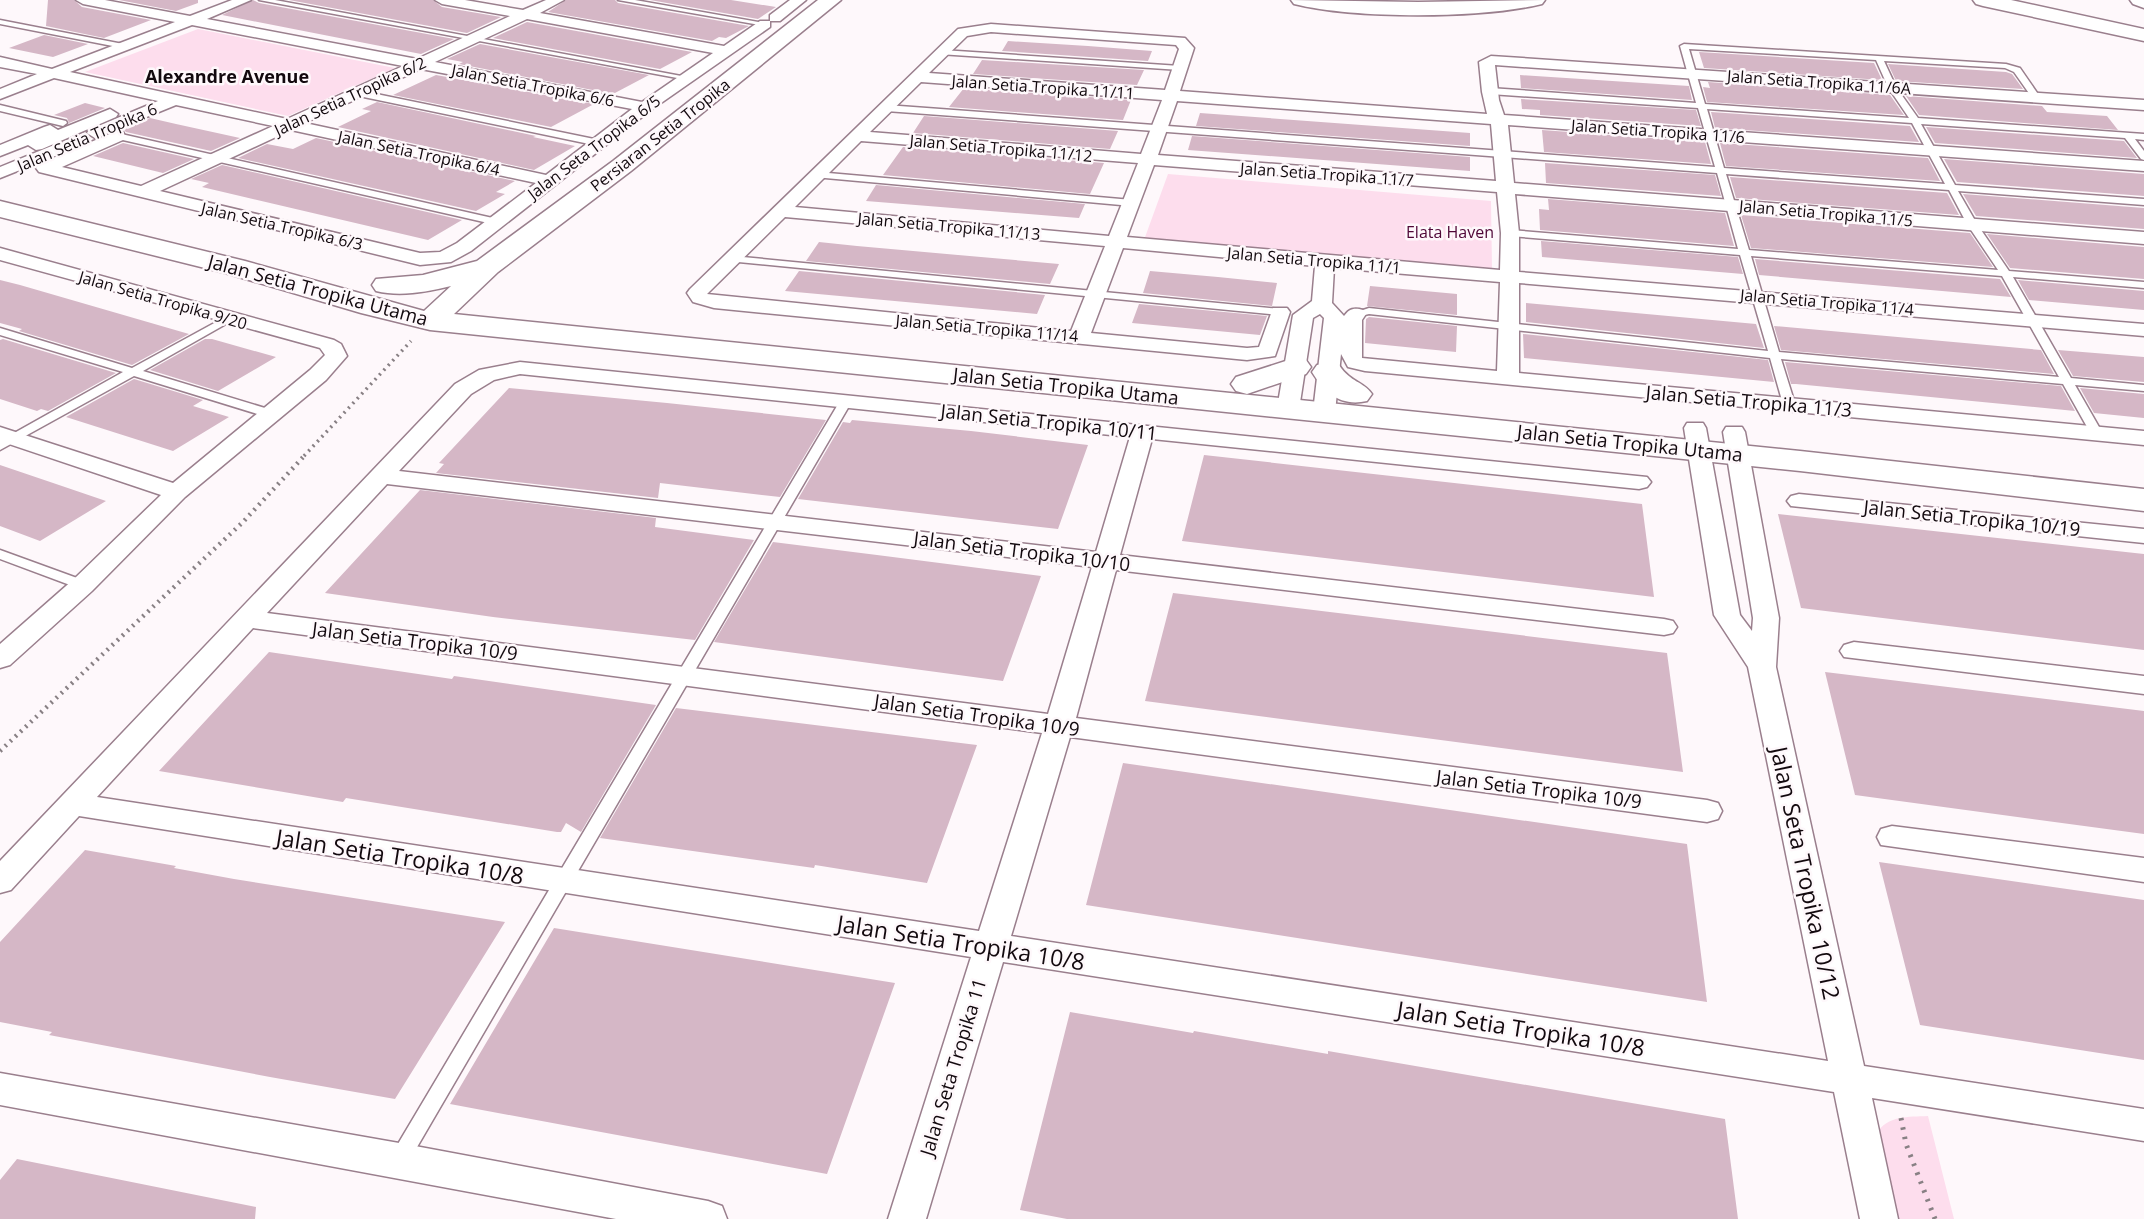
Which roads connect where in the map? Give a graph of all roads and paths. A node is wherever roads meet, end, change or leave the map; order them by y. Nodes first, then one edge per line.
1 (83, 0) edge
2 (244, 0) edge
3 (263, 0) edge
4 (442, 0) edge
5 (557, 0) edge
6 (622, 0) edge
7 (648, 0) edge
8 (799, 0) edge
9 (831, 0) edge
10 (1301, 0) edge
11 (1405, 0) edge
12 (1428, 0) edge
13 (1535, 0) edge
14 (1983, 0) edge
15 (2022, 0) edge
16 (526, 14) junction
17 (189, 21) junction
18 (770, 21) junction
19 (0, 22) edge
20 (2144, 27) edge
21 (990, 28) joint
22 (2144, 35) edge
23 (475, 38) junction
24 (123, 46) junction
25 (727, 51) junction
26 (942, 52) junction
27 (1505, 59) joint
28 (1879, 59) junction
29 (0, 62) edge
30 (421, 63) junction
31 (1180, 68) junction
32 (1692, 73) junction
33 (52, 74) junction
34 (916, 77) junction
35 (688, 78) junction
36 (1892, 87) junction
37 (1490, 92) junction
38 (357, 93) junction
39 (0, 94) edge
40 (154, 96) junction
41 (1171, 97) junction
42 (2036, 97) junction
43 (174, 100) junction
44 (1700, 104) junction
45 (2138, 104) edge
46 (645, 107) junction
47 (0, 108) edge
48 (886, 108) junction
49 (1499, 120) junction
50 (1915, 121) junction
51 (63, 123) joint
52 (288, 125) junction
53 (1159, 130) junction
54 (1711, 135) junction
55 (117, 136) joint
56 (855, 136) junction
57 (2128, 136) junction
58 (2144, 137) edge
59 (43, 142) junction
60 (599, 143) junction
61 (62, 147) junction
62 (0, 151) edge
63 (1930, 151) junction
64 (1503, 154) junction
65 (2144, 157) edge
66 (216, 159) junction
67 (0, 160) edge
68 (1147, 160) junction
69 (2144, 166) edge
70 (1722, 171) junction
71 (0, 173) edge
72 (817, 175) junction
73 (551, 181) junction
74 (0, 186) edge
75 (1951, 187) junction
76 (1507, 188) junction
77 (143, 192) junction
78 (2144, 202) edge
79 (1132, 203) junction
80 (1732, 205) junction
81 (0, 209) edge
82 (780, 211) junction
83 (497, 222) junction
84 (1972, 224) junction
85 (1510, 233) junction
86 (2144, 238) edge
87 (1118, 242) junction
88 (1745, 252) junction
89 (1, 255) edge
90 (420, 259) joint
91 (732, 259) junction
92 (1325, 261) junction
93 (488, 266) junction
94 (2005, 274) junction
95 (1510, 277) junction
96 (386, 285) junction
97 (2144, 285) edge
98 (1097, 294) junction
99 (1758, 296) junction
100 (714, 302) joint
101 (1322, 304) junction
102 (440, 311) junction
103 (1280, 312) joint
104 (1356, 314) joint
105 (229, 318) junction
106 (2033, 320) junction
107 (1508, 327) junction
108 (2144, 330) edge
109 (0, 331) edge
110 (1079, 337) junction
111 (1331, 340) junction
112 (1775, 355) junction
113 (132, 371) junction
114 (1294, 375) junction
115 (1508, 379) junction
116 (2067, 382) junction
117 (1338, 386) junction
118 (2144, 388) edge
119 (846, 401) junction
120 (1790, 404) junction
121 (271, 414) junction
122 (1143, 432) junction
123 (2097, 434) junction
124 (2144, 438) edge
125 (4, 440) edge
126 (1699, 451) junction
127 (1738, 456) junction
128 (381, 477) junction
129 (2144, 478) edge
130 (1639, 482) dead end
131 (177, 492) junction
132 (1800, 500) dead end
133 (2144, 500) edge
134 (772, 522) junction
135 (1713, 535) junction
136 (2144, 536) edge
137 (1753, 539) junction
138 (0, 554) edge
139 (1107, 561) junction
140 (83, 585) junction
141 (247, 619) junction
142 (1664, 627) dead end
143 (1854, 651) dead end
144 (0, 659) edge
145 (1762, 667) junction
146 (683, 675) junction
147 (2144, 685) edge
148 (1059, 726) junction
149 (0, 751) edge
150 (72, 804) junction
151 (1707, 811) dead end
152 (1892, 837) dead end
153 (2144, 870) edge
154 (0, 881) edge
155 (564, 881) junction
156 (990, 946) junction
157 (1850, 1079) junction
158 (1902, 1087) junction
159 (0, 1089) edge
160 (2144, 1125) edge
161 (399, 1160) junction
162 (708, 1219) edge
163 (907, 1219) edge
164 (1879, 1219) edge
165 (1934, 1219) edge

1 - 17 street
2 - 17 street
3 - 23 lane
4 - 16 street
5 - 16 street, Jalan Setia Tropika 6/2
6 - 18 lane
7 - 18 lane
8 - 18 street
9 - 93 main road, Persiaran Setia Tropika
10 - 13 main road
11 - 12 main road
14 - 22 main road
15 - 20 main road
16 - 23 street, Jalan Setia Tropika 6/2
16 - 25 street
17 - 24 street
17 - 30 street, Jalan Setia Tropika 6/6
18 - 25 street, Jalan Seta Tropika 6/5
19 - 24 lane
21 - 26 street
21 - 31 street
23 - 30 street, Jalan Setia Tropika 6/2
23 - 35 lane
24 - 33 street
25 - 35 street, Jalan Seta Tropika 6/5
26 - 31 lane
26 - 34 street
27 - 32 street, Jalan Setia Tropika 11/6A
27 - 37 street
28 - 32 lane
28 - 36 lane
28 - 42 lane
29 - 33 street, Jalan Setia Tropika 6/4
30 - 38 street, Jalan Setia Tropika 6/2
30 - 46 street, Jalan Setia Tropika 6/6
31 - 41 street
32 - 36 street, Jalan Setia Tropika 11/6A
32 - 44 lane
33 - 39 street
33 - 40 street, Jalan Setia Tropika 6/4
34 - 41 street, Jalan Setia Tropika 11/11
34 - 48 street
35 - 46 street, Jalan Seta Tropika 6/5
36 - 42 street, Jalan Setia Tropika 11/6A
36 - 50 lane
37 - 44 lane
37 - 49 street
38 - 52 street, Jalan Setia Tropika 6/2
38 - 60 lane
40 - 43 street, Jalan Setia Tropika 6/4
40 - 59 street, Jalan Setia Tropika 6
41 - 49 street, Jalan Setia Tropika 11/6
41 - 53 street
42 - 45 street, Jalan Setia Tropika 11/6A
43 - 52 street, Jalan Setia Tropika 6/4
43 - 61 street, Jalan Setia Tropika 6
44 - 50 lane
44 - 54 lane
46 - 60 street, Jalan Seta Tropika 6/5
47 - 51 lane
48 - 53 lane
48 - 56 street
49 - 54 street, Jalan Setia Tropika 11/6
49 - 64 street
50 - 57 lane
50 - 63 lane
51 - 62 street
52 - 66 street, Jalan Setia Tropika 6/2
52 - 73 street, Jalan Setia Tropika 6/4
53 - 64 lane
53 - 68 street
54 - 63 street, Jalan Setia Tropika 11/6
54 - 70 lane
55 - 66 lane
55 - 77 street
56 - 68 street, Jalan Setia Tropika 11/12
56 - 72 street
57 - 58 lane
57 - 65 lane
59 - 61 street
59 - 67 street, Jalan Setia Tropika 6
60 - 73 street, Jalan Seta Tropika 6/5
61 - 71 street, Jalan Setia Tropika 6
63 - 69 street, Jalan Setia Tropika 11/6
63 - 75 lane
64 - 70 lane
64 - 76 street
66 - 77 street, Jalan Setia Tropika 6/2
66 - 83 lane
68 - 76 street, Jalan Setia Tropika 11/7
68 - 79 street
70 - 75 lane
70 - 80 lane
72 - 79 lane
72 - 82 street
73 - 83 street, Jalan Seta Tropika 6/5
74 - 96 main road, Jalan Setia Tropika Utama
75 - 78 lane
75 - 84 lane
76 - 80 street, Jalan Setia Tropika 11/5
76 - 85 street
77 - 90 street, Jalan Setia Tropika 6/3
79 - 87 street
80 - 84 street, Jalan Setia Tropika 11/5
80 - 88 lane
81 - 102 main road, Jalan Setia Tropika Utama
82 - 87 street, Jalan Setia Tropika 11/13
82 - 91 street
83 - 90 street, Jalan Seta Tropika 6/5
84 - 86 street, Jalan Setia Tropika 11/5
84 - 94 lane
85 - 88 lane
85 - 95 street
87 - 92 street, Jalan Setia Tropika 11/1
87 - 98 street
88 - 94 lane
88 - 99 lane
89 - 105 street, Jalan Setia Tropika 9/20
91 - 98 lane
91 - 100 street
92 - 95 street, Jalan Setia Tropika 11/1
92 - 101 street
93 - 96 main road
93 - 102 main road, Persiaran Setia Tropika
94 - 97 lane
94 - 106 lane
95 - 99 street, Jalan Setia Tropika 11/4
95 - 107 street
96 - 102 main road, Jalan Setia Tropika Utama
98 - 103 lane
98 - 110 street
99 - 106 street, Jalan Setia Tropika 11/4
99 - 112 lane
100 - 110 street, Jalan Setia Tropika 11/14
101 - 111 street
101 - 114 street
102 - 114 main road, Jalan Setia Tropika Utama
102 - 114 main road, Jalan Setia Tropika Utama
102 - 149 path
103 - 110 street, Jalan Setia Tropika 11/14
104 - 107 lane
104 - 117 street
105 - 113 lane
105 - 121 street, Jalan Setia Tropika 9/20
106 - 108 street, Jalan Setia Tropika 11/4
106 - 116 lane
107 - 112 lane
107 - 115 street
109 - 113 lane
111 - 114 street
111 - 117 street
112 - 116 lane
112 - 120 lane
113 - 121 lane
113 - 125 lane
114 - 117 main road, Jalan Setia Tropika Utama
115 - 117 street, Jalan Setia Tropika 11/3
115 - 120 street, Jalan Setia Tropika 11/3
116 - 118 lane
116 - 123 lane
117 - 126 main road, Jalan Setia Tropika Utama
117 - 126 main road, Jalan Setia Tropika Utama
119 - 122 street, Jalan Setia Tropika 10/11
119 - 128 street, Jalan Setia Tropika 10/11
119 - 134 lane
120 - 123 street, Jalan Setia Tropika 11/3
121 - 131 street
122 - 130 street, Jalan Setia Tropika 10/11
122 - 139 street, Jalan Seta Tropika 11
123 - 124 street, Jalan Setia Tropika 11/3
125 - 131 street
126 - 127 main road, Jalan Setia Tropika Utama
126 - 135 street, Jalan Seta Tropika 10/12
127 - 129 main road, Jalan Setia Tropika Utama
127 - 133 main road
127 - 137 street, Jalan Seta Tropika 10/12
128 - 134 street, Jalan Setia Tropika 10/10
128 - 141 street
131 - 140 street
132 - 136 street, Jalan Setia Tropika 10/19
134 - 139 street, Jalan Setia Tropika 10/10
134 - 146 lane
135 - 137 street
135 - 145 street, Jalan Seta Tropika 10/12
137 - 145 street, Jalan Seta Tropika 10/12
138 - 140 lane
139 - 142 street, Jalan Setia Tropika 10/10
139 - 148 street, Jalan Seta Tropika 11
140 - 144 street
141 - 146 street, Jalan Setia Tropika 10/9
141 - 150 street
143 - 147 street
145 - 157 street, Jalan Seta Tropika 10/12
146 - 148 street, Jalan Setia Tropika 10/9
146 - 155 lane
148 - 151 street, Jalan Setia Tropika 10/9
148 - 156 street, Jalan Seta Tropika 11
150 - 154 street
150 - 155 street, Jalan Setia Tropika 10/8
152 - 153 street
155 - 156 street, Jalan Setia Tropika 10/8
155 - 161 lane
156 - 157 street, Jalan Setia Tropika 10/8
156 - 163 street, Jalan Seta Tropika 11
157 - 158 street, Jalan Setia Tropika 10/8
157 - 164 street, Jalan Seta Tropika 10/12
158 - 160 street, Jalan Setia Tropika 10/8
158 - 165 path
159 - 161 street
161 - 162 street

